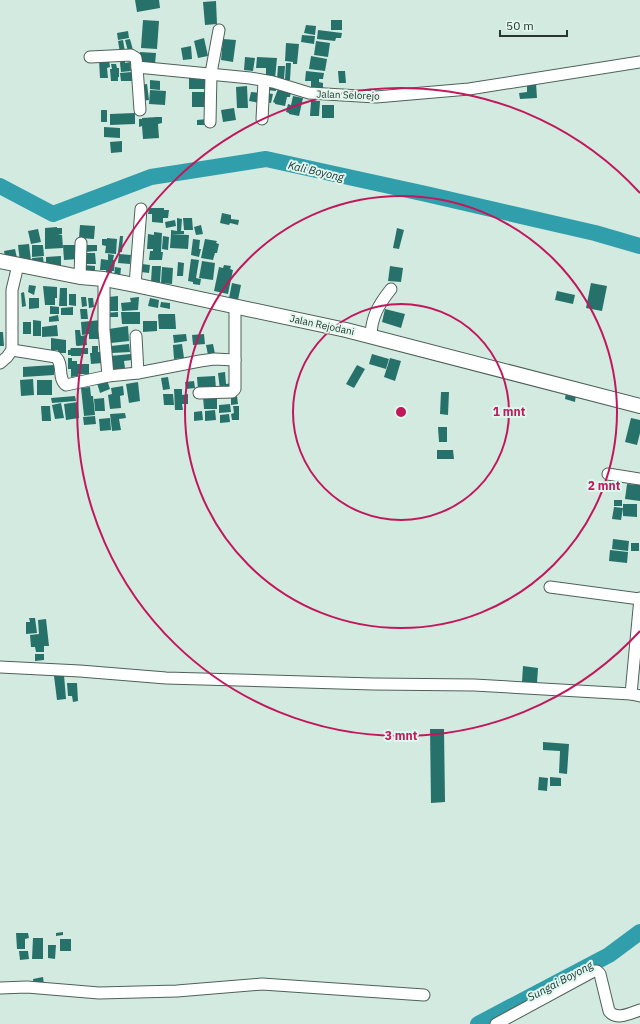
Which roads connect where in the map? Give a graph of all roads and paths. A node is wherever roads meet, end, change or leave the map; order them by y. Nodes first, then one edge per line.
1 (219, 30) dead end
2 (90, 57) dead end
3 (640, 62) edge
4 (137, 67) junction
5 (211, 73) junction
6 (264, 81) junction
7 (140, 110) dead end
8 (262, 119) dead end
9 (210, 122) dead end
10 (141, 209) dead end
11 (81, 243) dead end
12 (0, 262) edge
13 (18, 265) junction
14 (80, 277) junction
15 (104, 279) junction
16 (135, 285) junction
17 (391, 289) dead end
18 (235, 307) junction
19 (366, 335) junction
20 (136, 336) dead end
21 (12, 350) junction
22 (235, 360) junction
23 (0, 363) edge
24 (138, 373) junction
25 (108, 376) junction
26 (199, 393) dead end
27 (640, 406) edge
28 (608, 474) dead end
29 (640, 479) edge
30 (550, 586) dead end
31 (640, 599) edge
32 (637, 648) edge
33 (0, 667) edge
34 (635, 695) edge
35 (0, 988) edge
36 (424, 995) dead end
37 (640, 1010) edge
38 (496, 1024) edge

1 - 5 street
2 - 4 street
3 - 6 street, Jalan Selorejo
4 - 5 street, Jalan Selorejo
4 - 7 street
5 - 6 street, Jalan Selorejo
5 - 9 street
6 - 8 street
10 - 16 street
11 - 14 street
12 - 13 main road, Jalan Rejodani
13 - 14 main road, Jalan Rejodani
13 - 21 street
14 - 15 main road, Jalan Rejodani
15 - 16 main road, Jalan Rejodani
15 - 25 street
16 - 18 main road, Jalan Rejodani
17 - 19 street
18 - 19 main road, Jalan Rejodani
18 - 22 street
19 - 27 main road, Jalan Rejodani
20 - 24 street
21 - 23 street
21 - 25 street
22 - 24 street
22 - 26 street
24 - 25 street
28 - 29 street
30 - 31 street
31 - 32 street
32 - 34 street
33 - 34 street
35 - 36 street
37 - 38 street

